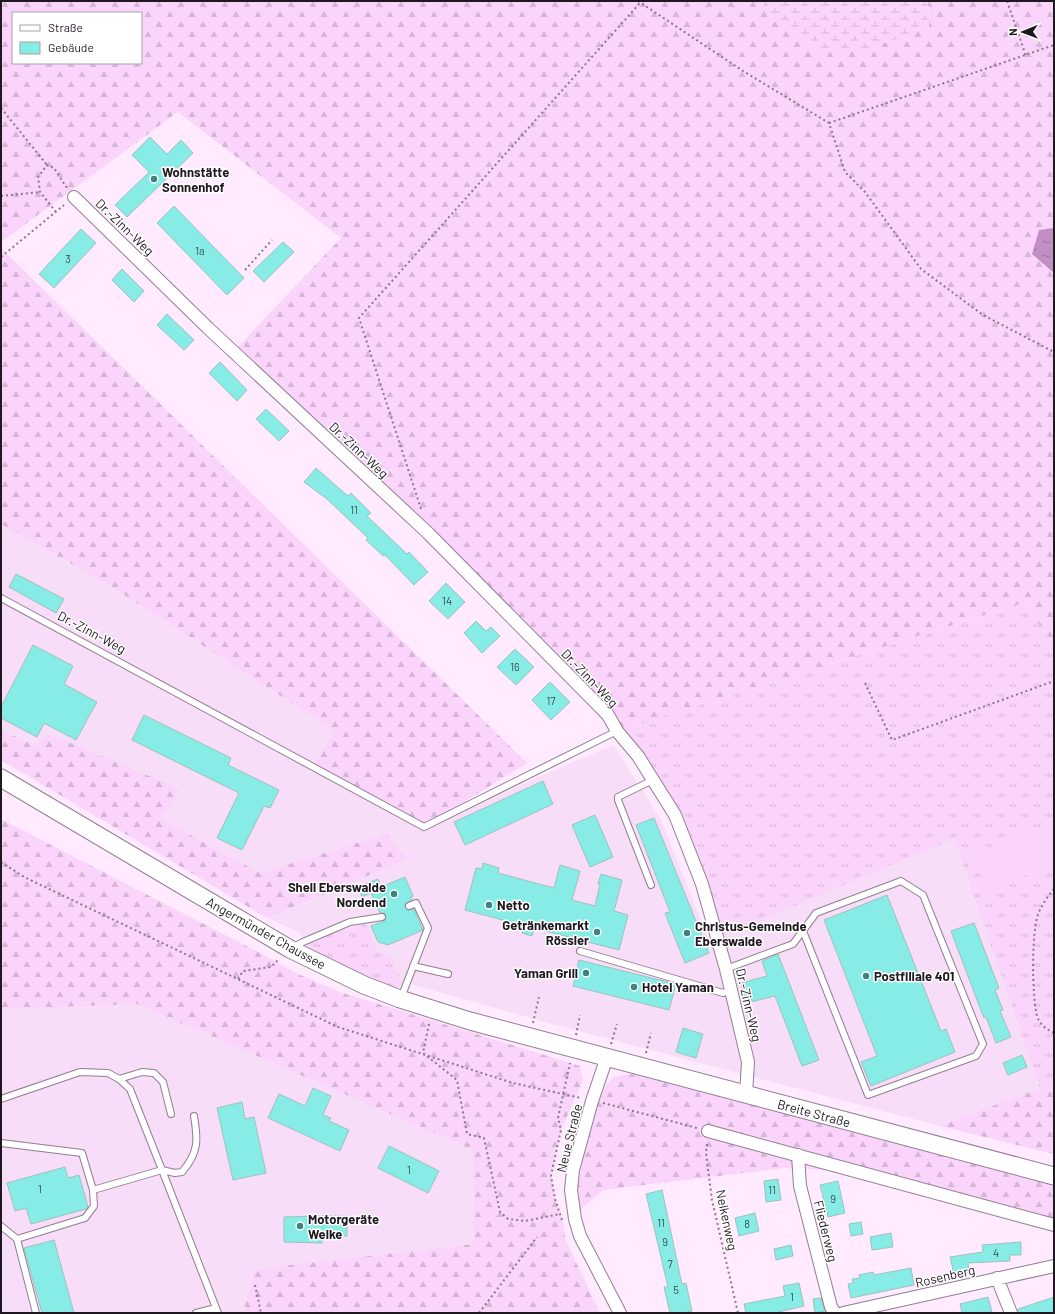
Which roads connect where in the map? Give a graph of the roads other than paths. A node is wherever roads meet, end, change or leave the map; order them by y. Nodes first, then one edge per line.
1 (74, 196) road end
2 (1, 598) edge
3 (617, 732) junction
4 (1, 778) edge
5 (653, 780) junction
6 (651, 885) dead end
7 (409, 906) dead end
8 (382, 917) dead end
9 (803, 931) junction
10 (290, 950) junction
11 (580, 951) dead end
12 (413, 966) junction
13 (726, 969) junction
14 (448, 974) dead end
15 (731, 990) junction
16 (400, 999) junction
17 (574, 1048) joint
18 (609, 1051) junction
19 (119, 1078) junction
20 (746, 1095) junction
21 (1, 1099) edge
22 (171, 1114) dead end
23 (194, 1116) dead end
24 (708, 1131) road end
25 (1, 1143) edge
26 (798, 1154) junction
27 (162, 1170) junction
28 (1054, 1176) edge
29 (93, 1190) junction
30 (1054, 1225) edge
31 (1, 1226) edge
32 (17, 1239) junction
33 (1054, 1266) edge
34 (997, 1278) junction
35 (217, 1310) edge
36 (36, 1313) edge
37 (196, 1313) edge
38 (620, 1313) edge
39 (835, 1313) edge
40 (842, 1313) edge
41 (1011, 1313) edge

1 - 3 street, Dr.-Zinn-Weg
2 - 3 lane, Dr.-Zinn-Weg
3 - 5 street, Dr.-Zinn-Weg
4 - 10 main road, Angermünder Chaussee
5 - 6 lane
5 - 13 street, Dr.-Zinn-Weg
7 - 12 lane
8 - 10 lane
9 - 9 lane
9 - 13 lane
10 - 16 main road, Angermünder Chaussee
11 - 15 lane
12 - 14 lane
12 - 16 lane
13 - 15 street, Dr.-Zinn-Weg
15 - 20 street, Dr.-Zinn-Weg
16 - 17 main road, Angermünder Chaussee
17 - 18 main road, Breite Straße
18 - 20 main road, Breite Straße
18 - 38 street, Neue Straße
19 - 21 lane
19 - 22 lane
19 - 27 lane
20 - 28 main road, Breite Straße
23 - 27 lane
24 - 26 street
25 - 29 lane
26 - 30 street
26 - 39 street, Fliederweg
27 - 29 lane
27 - 35 lane
29 - 32 lane
31 - 32 lane
32 - 36 lane
33 - 34 street, Rosenberg
34 - 40 street, Rosenberg
34 - 41 street
35 - 37 lane

